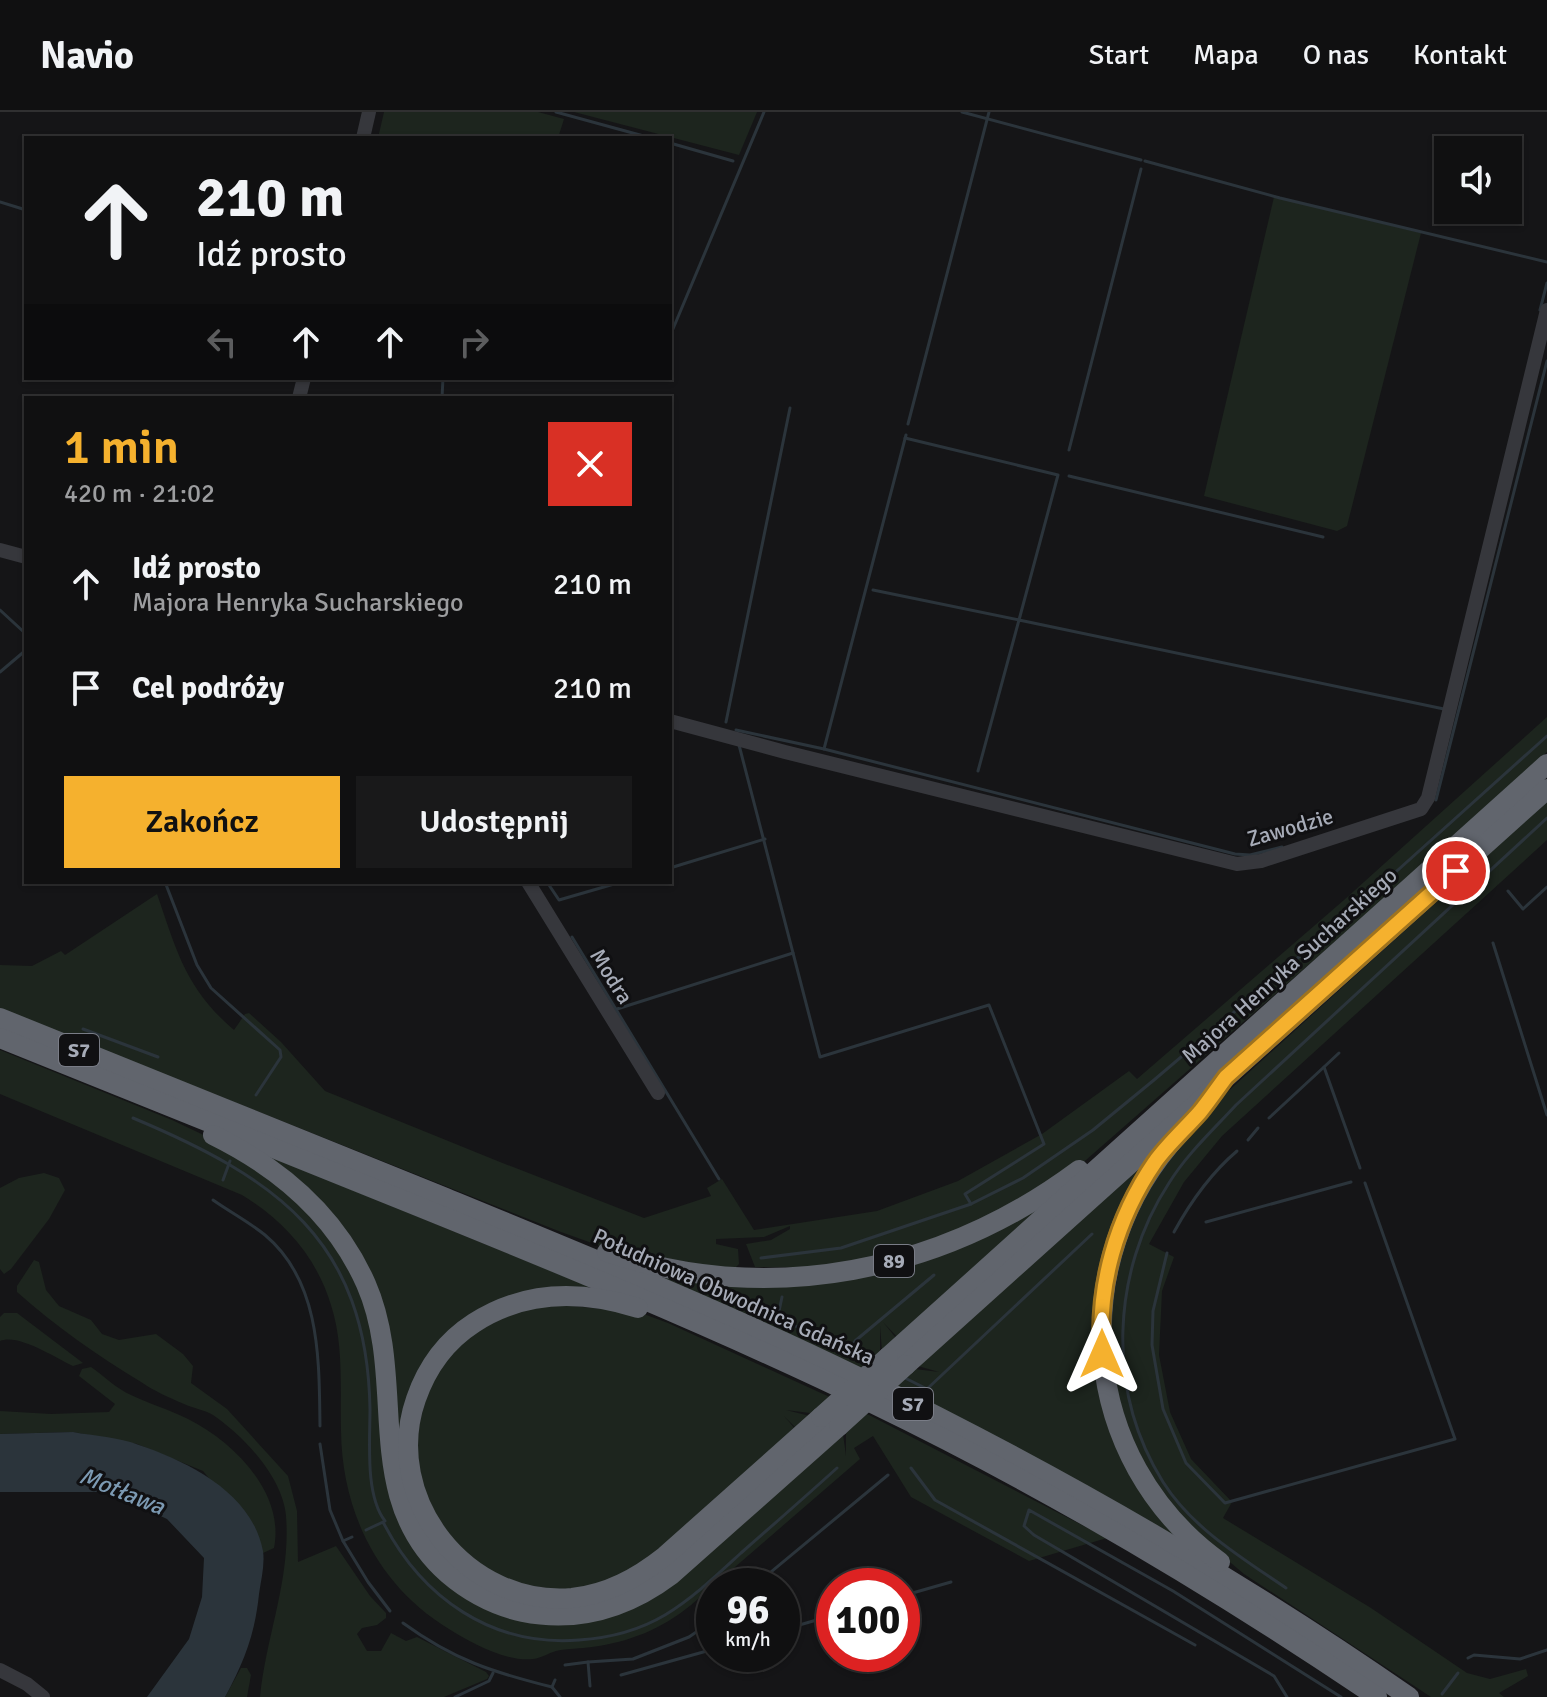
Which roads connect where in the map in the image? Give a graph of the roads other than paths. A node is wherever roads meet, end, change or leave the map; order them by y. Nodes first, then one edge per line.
1 (369, 112) edge
2 (363, 136) edge
3 (1547, 310) edge
4 (0, 550) edge
5 (24, 556) edge
6 (672, 722) edge
7 (1547, 764) edge
8 (1547, 789) edge
9 (529, 884) edge
10 (0, 1018) edge
11 (0, 1038) edge
12 (1226, 1077) junction
13 (658, 1093) dead end
14 (147, 1097) junction
15 (1170, 1104) junction
16 (502, 1221) junction
17 (693, 1321) junction
18 (897, 1361) junction
19 (830, 1422) junction
20 (1303, 1626) junction
21 (0, 1670) edge
22 (43, 1697) edge
23 (1377, 1697) edge
24 (1409, 1697) edge

1 - 2 street
3 - 6 street, Zawodzie
4 - 5 street
7 - 15 highway, Majora Henryka Sucharskiego / 89
8 - 12 highway, Majora Henryka Sucharskiego / 89
9 - 13 street, Modra
10 - 16 highway, Południowa Obwodnica Gdańska / S7
11 - 14 highway, Południowa Obwodnica Gdańska / S7
12 - 18 highway, 89
12 - 20 highway, 89
14 - 17 highway, Południowa Obwodnica Gdańska / S7
14 - 19 highway, 89
15 - 16 highway, 89
15 - 18 highway, 89
16 - 20 highway, Południowa Obwodnica Gdańska / S7
17 - 19 highway, 89
17 - 23 highway, Południowa Obwodnica Gdańska / S7
18 - 19 highway, 89, bridge
20 - 24 highway, Południowa Obwodnica Gdańska / S7
21 - 22 street

